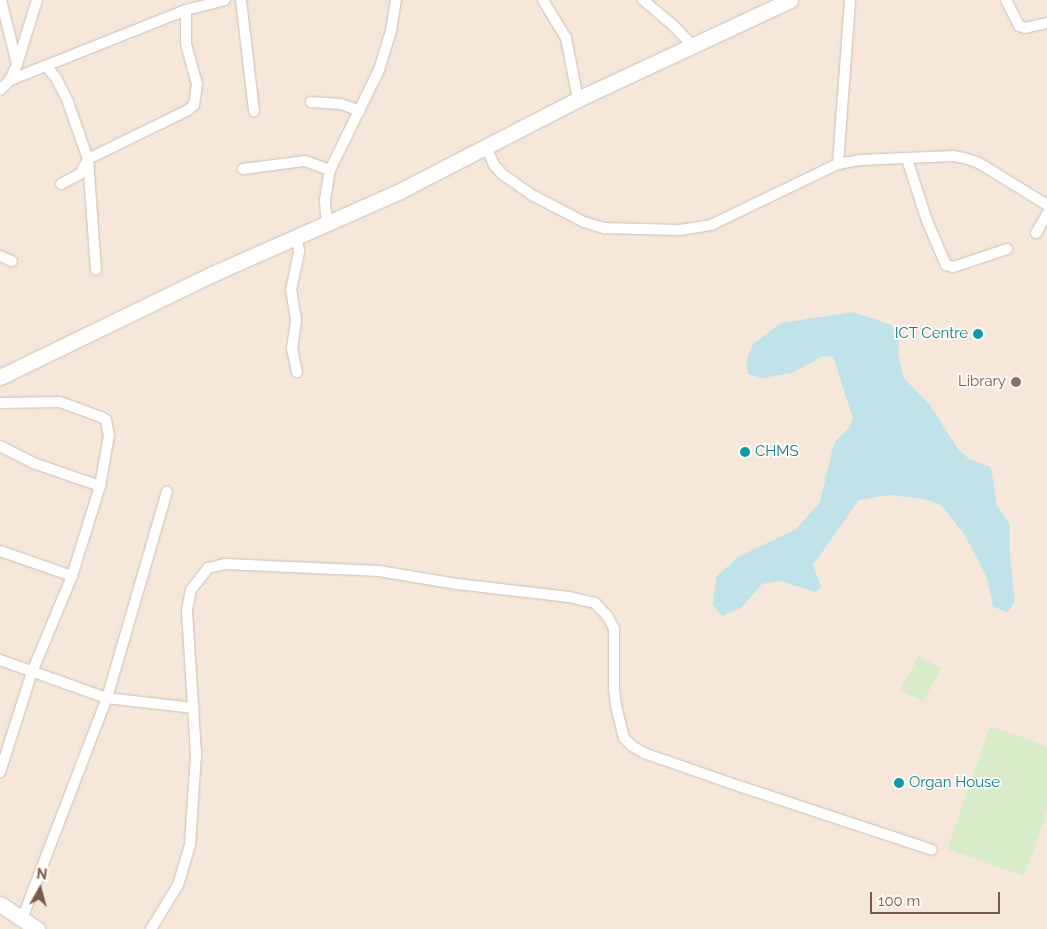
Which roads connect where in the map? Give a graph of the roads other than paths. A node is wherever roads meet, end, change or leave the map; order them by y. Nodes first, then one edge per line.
1 (1, 0) edge
2 (37, 0) edge
3 (225, 0) edge
4 (241, 0) edge
5 (396, 0) edge
6 (543, 0) edge
7 (643, 0) edge
8 (790, 0) edge
9 (850, 0) edge
10 (1006, 0) edge
11 (209, 1) edge
12 (186, 10) junction
13 (1047, 23) edge
14 (692, 45) junction
15 (17, 64) junction
16 (46, 66) junction
17 (10, 80) junction
18 (0, 90) edge
19 (578, 99) junction
20 (311, 102) dead end
21 (254, 111) dead end
22 (360, 111) junction
23 (486, 147) junction
24 (88, 159) junction
25 (906, 159) junction
26 (838, 164) junction
27 (243, 169) dead end
28 (330, 170) junction
29 (61, 184) dead end
30 (1047, 205) edge
31 (1047, 214) edge
32 (327, 225) junction
33 (1036, 233) dead end
34 (297, 237) junction
35 (1007, 250) dead end
36 (0, 256) edge
37 (12, 261) dead end
38 (96, 270) dead end
39 (297, 372) dead end
40 (0, 377) edge
41 (0, 403) edge
42 (0, 446) edge
43 (100, 486) junction
44 (168, 492) dead end
45 (0, 551) edge
46 (72, 576) junction
47 (0, 660) edge
48 (32, 672) junction
49 (107, 698) junction
50 (193, 708) junction
51 (0, 772) edge
52 (932, 850) dead end
53 (0, 904) edge
54 (22, 919) junction
55 (38, 929) edge
56 (151, 929) edge

1 - 15 street
2 - 15 street
3 - 11 street
4 - 21 street
5 - 22 street
6 - 19 street
7 - 14 street
8 - 14 street
9 - 26 street
10 - 13 street
11 - 12 street
12 - 16 street
12 - 24 street
14 - 19 street
15 - 17 street
16 - 17 street
16 - 24 street
17 - 18 street
19 - 23 street
20 - 22 street
22 - 28 street
23 - 26 street
23 - 32 street
24 - 29 street
24 - 38 street
25 - 26 street
25 - 30 street
25 - 35 street
27 - 28 street
28 - 32 street
31 - 33 street
32 - 34 street
34 - 39 street
34 - 40 street
36 - 37 street
41 - 43 street
42 - 43 street
43 - 46 street
44 - 49 street
45 - 46 street
46 - 48 street
47 - 48 street
48 - 49 street
48 - 51 street
49 - 50 street
49 - 54 street
50 - 52 street
50 - 56 street
53 - 54 street
54 - 55 street

